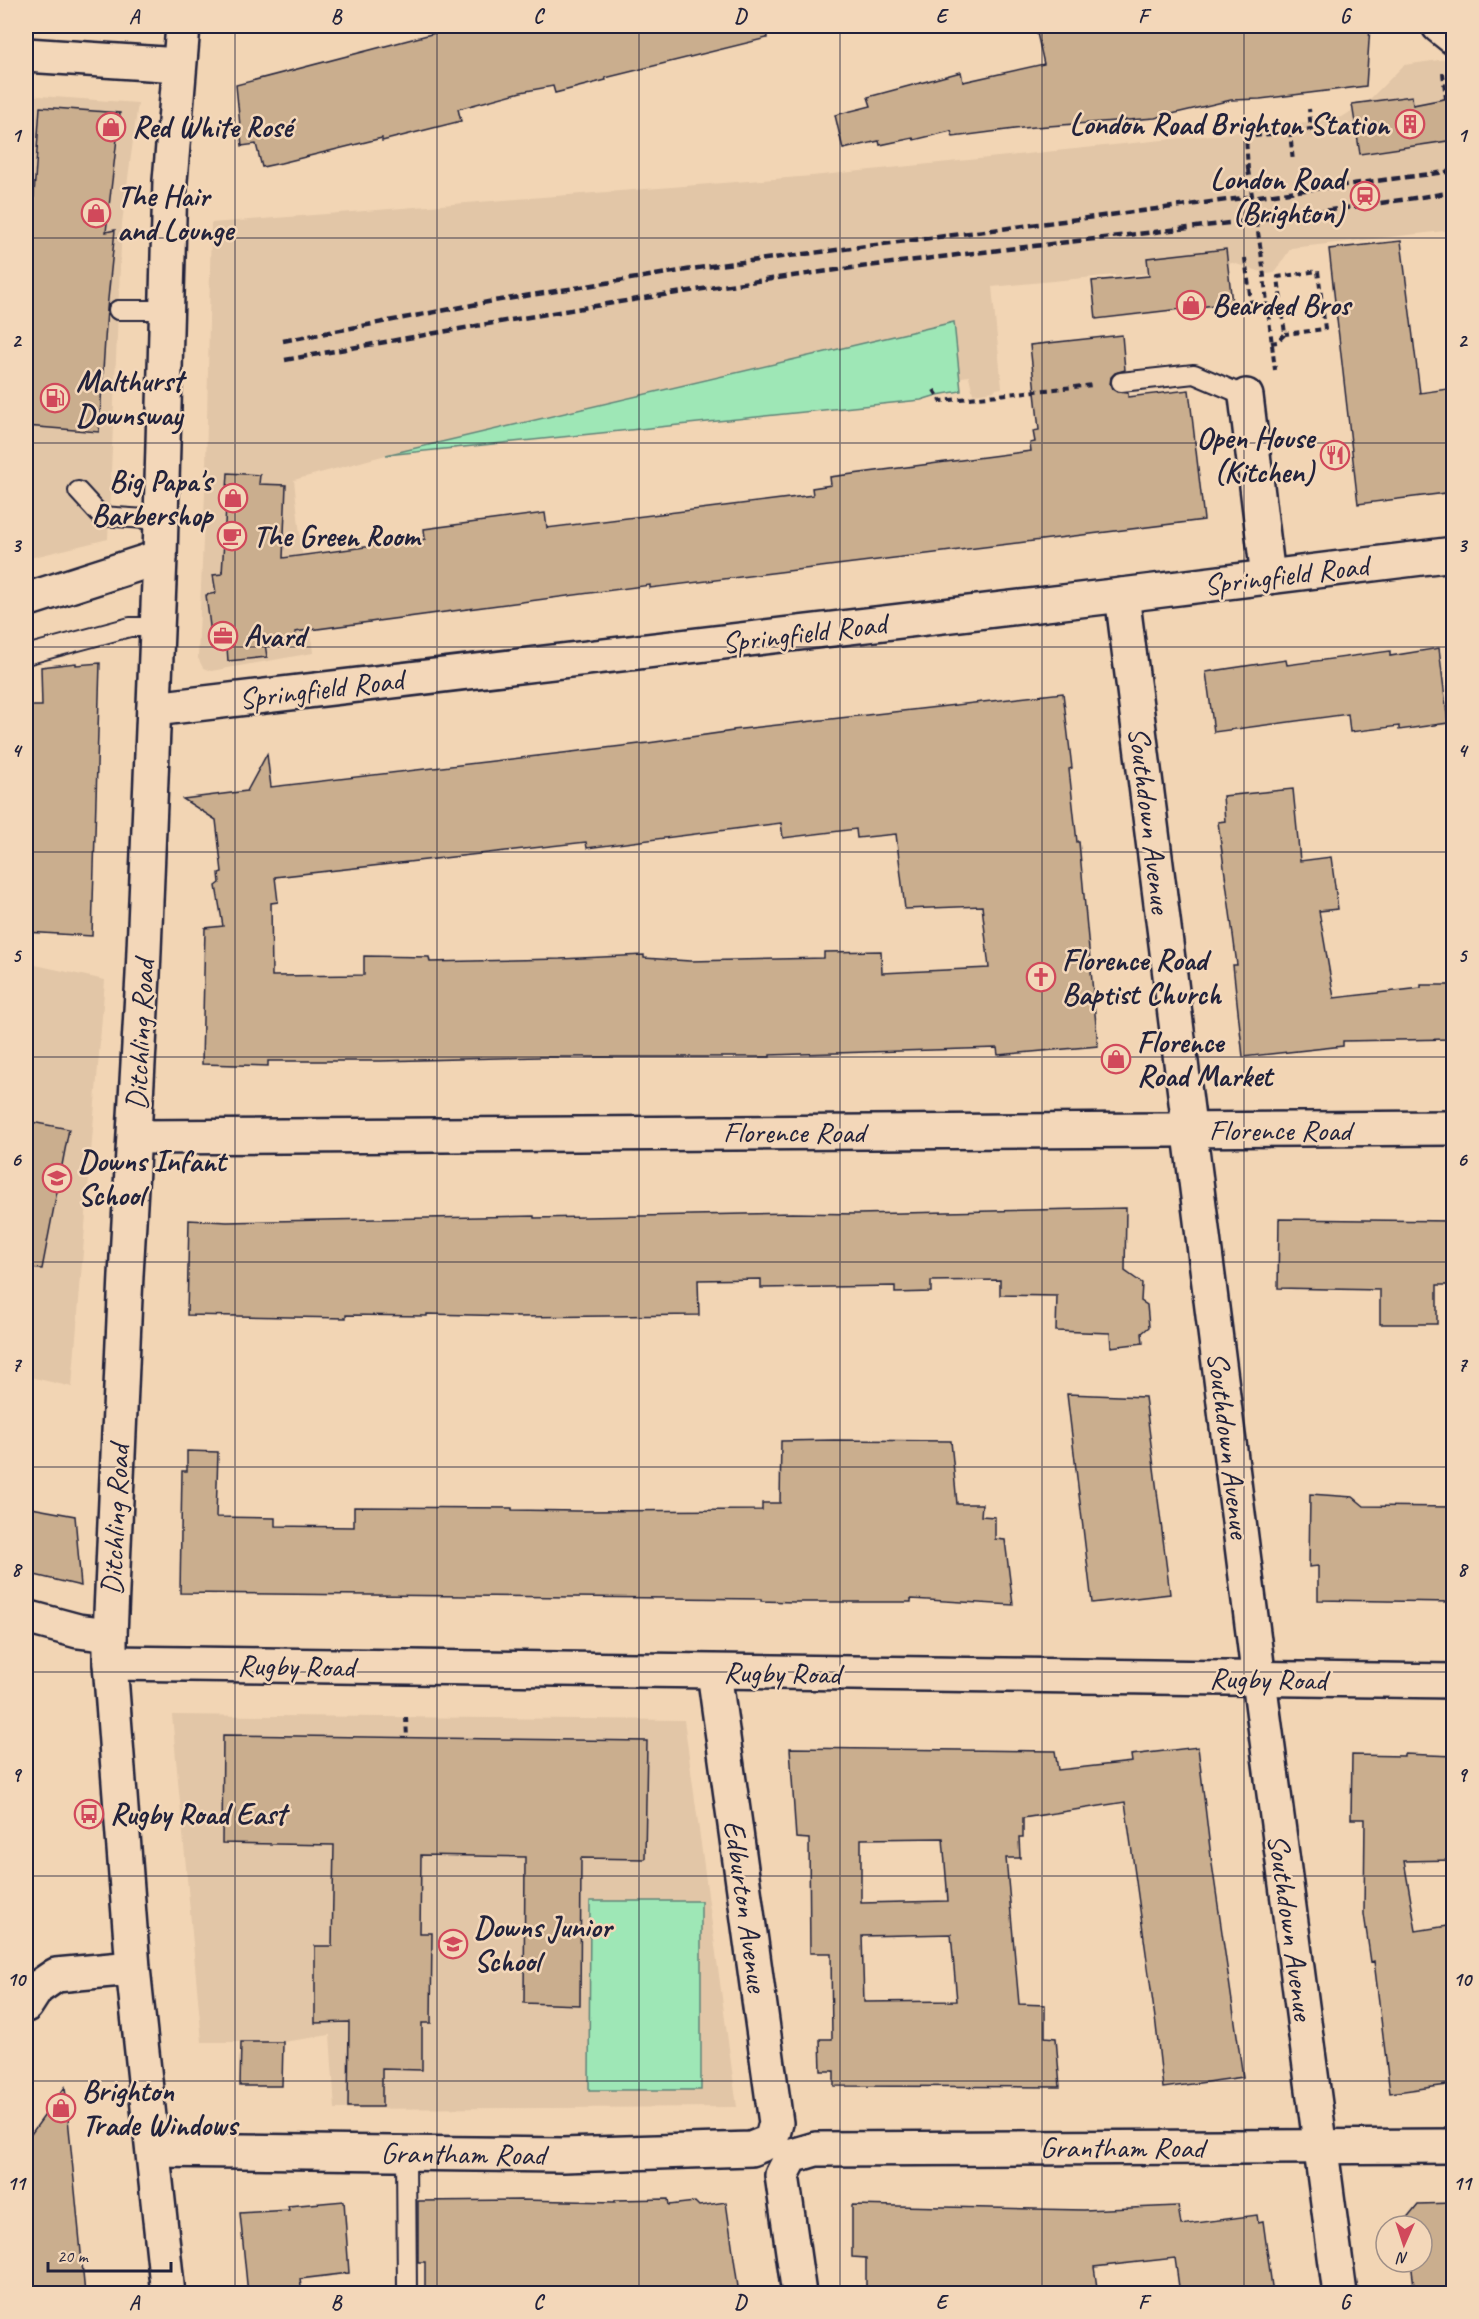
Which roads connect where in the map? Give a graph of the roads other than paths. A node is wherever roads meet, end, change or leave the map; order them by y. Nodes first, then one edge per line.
1 (183, 26) edge
2 (1438, 26) edge
3 (1454, 38) edge
4 (26, 55) edge
5 (179, 65) junction
6 (118, 310) dead end
7 (167, 310) junction
8 (1121, 381) road end
9 (1246, 396) joint
10 (78, 490) dead end
11 (161, 520) junction
12 (1454, 554) edge
13 (160, 557) junction
14 (1268, 577) junction
15 (1122, 595) junction
16 (26, 600) edge
17 (157, 627) junction
18 (26, 655) edge
19 (154, 709) junction
20 (1454, 1128) edge
21 (1190, 1130) junction
22 (135, 1137) junction
23 (26, 1617) edge
24 (110, 1649) junction
25 (714, 1672) junction
26 (1258, 1680) junction
27 (1454, 1681) edge
28 (134, 1968) junction
29 (26, 2005) edge
30 (1321, 2146) junction
31 (1454, 2146) edge
32 (782, 2148) junction
33 (153, 2150) junction
34 (406, 2153) junction
35 (168, 2294) edge
36 (406, 2294) edge
37 (799, 2294) edge
38 (1340, 2294) edge

1 - 5 street, Ditchling Road
2 - 3 street
4 - 5 street
5 - 7 street, Ditchling Road
6 - 7 lane
7 - 11 street, Ditchling Road
8 - 9 lane
9 - 14 street
10 - 11 lane
11 - 13 street, Ditchling Road
12 - 14 street, Springfield Road
13 - 16 street
13 - 17 street, Ditchling Road
14 - 15 street, Springfield Road
15 - 19 street, Springfield Road
15 - 21 street, Southdown Avenue
17 - 18 lane
17 - 19 street, Ditchling Road
19 - 22 street, Ditchling Road
20 - 21 street, Florence Road
21 - 22 street, Florence Road
21 - 26 street, Southdown Avenue
22 - 24 street, Ditchling Road
23 - 24 street, Rugby Road
24 - 25 street, Rugby Road
24 - 28 street, Ditchling Road
25 - 26 street, Rugby Road
25 - 32 street, Edburton Avenue
26 - 27 street, Rugby Road
26 - 30 street, Southdown Avenue
28 - 29 street
28 - 33 street, Ditchling Road
30 - 31 street, Grantham Road
30 - 32 street, Grantham Road
30 - 38 street, Southdown Avenue
32 - 34 street, Grantham Road
32 - 37 street, Edburton Avenue
33 - 34 street, Grantham Road
33 - 35 street, Ditchling Road
34 - 36 lane

